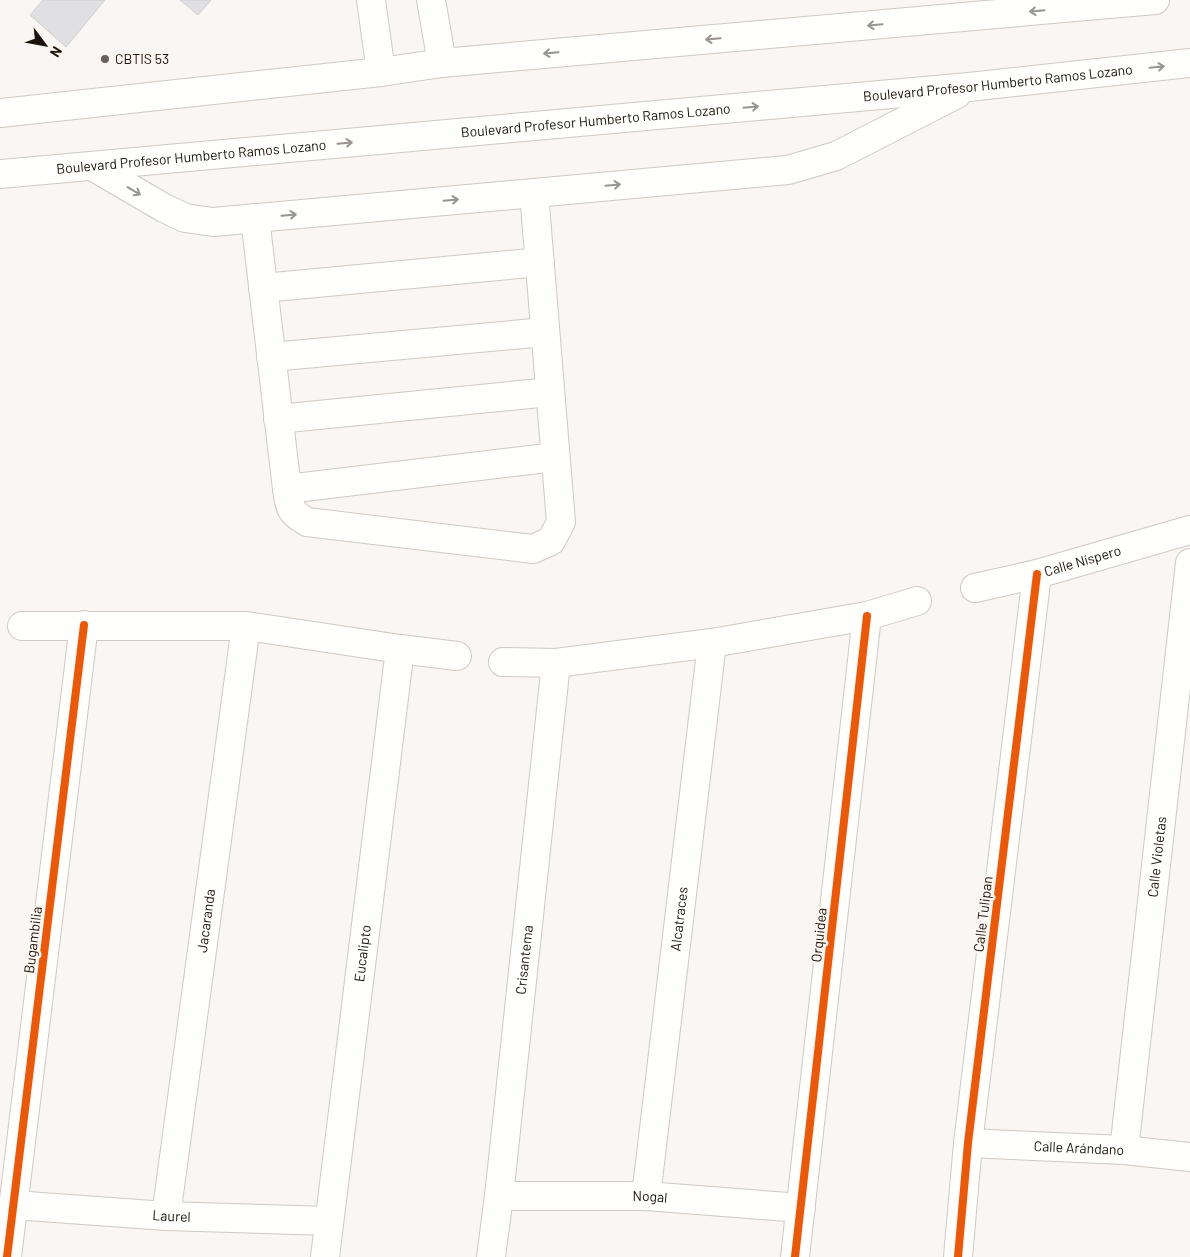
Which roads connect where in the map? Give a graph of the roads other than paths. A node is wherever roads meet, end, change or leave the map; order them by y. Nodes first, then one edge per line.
1 (371, 0) edge
2 (431, 0) edge
3 (1155, 0) edge
4 (442, 63) junction
5 (1190, 63) edge
6 (381, 72) junction
7 (969, 87) junction
8 (0, 113) edge
9 (92, 166) junction
10 (0, 174) edge
11 (534, 193) junction
12 (255, 218) junction
13 (540, 262) junction
14 (263, 288) junction
15 (545, 332) junction
16 (271, 357) junction
17 (550, 392) junction
18 (278, 419) junction
19 (556, 457) junction
20 (287, 489) junction
21 (1190, 530) edge
22 (1190, 563) edge
23 (1037, 574) junction
24 (975, 588) dead end
25 (917, 601) dead end
26 (867, 616) junction
27 (84, 625) junction
28 (22, 626) dead end
29 (246, 626) junction
30 (712, 643) junction
31 (400, 649) junction
32 (457, 656) dead end
33 (503, 662) dead end
34 (556, 663) junction
35 (968, 1143) junction
36 (1124, 1150) junction
37 (1190, 1157) edge
38 (500, 1196) junction
39 (646, 1196) junction
40 (14, 1205) junction
41 (801, 1208) junction
42 (166, 1216) junction
43 (329, 1221) junction
44 (7, 1257) edge
45 (325, 1257) edge
46 (491, 1257) edge
47 (795, 1257) edge
48 (958, 1257) edge

1 - 6 street
2 - 4 street
3 -> 4 street
4 - 6 street
7 -> 5 street, Boulevard Profesor Humberto Ramos Lozano
6 - 8 street
9 -> 7 street, Boulevard Profesor Humberto Ramos Lozano
11 -> 7 street
9 - 10 street, Boulevard Profesor Humberto Ramos Lozano
9 -> 12 street
12 -> 11 street
11 - 13 street
12 - 14 street
13 - 14 street
13 - 15 street
14 - 16 street
15 - 16 street
15 - 17 street
16 - 18 street
17 - 18 street
17 - 19 street
18 - 20 street
19 - 20 street
19 - 20 street
21 - 23 street, Calle Níspero
22 - 36 street, Calle Violetas
23 - 24 street, Calle Níspero
23 - 35 street, Calle Tulipan
25 - 26 street
26 - 30 street
26 - 41 street, Orquidea
27 - 28 street
27 - 29 street
27 - 40 street, Bugambilia
29 - 31 street
29 - 42 street, Jacaranda
30 - 34 street
30 - 39 street, Alcatraces
31 - 32 street
31 - 43 street, Eucalipto
33 - 34 street
34 - 38 street, Crisantema
35 - 36 street, Calle Arándano
35 - 48 street, Calle Tulipan
36 - 37 street, Calle Arándano
38 - 39 street, Nogal
38 - 46 street, Crisantema
39 - 41 street, Nogal
40 - 42 street, Laurel
40 - 44 street, Bugambilia
41 - 47 street, Orquidea
42 - 43 street, Laurel
43 - 45 street, Eucalipto

